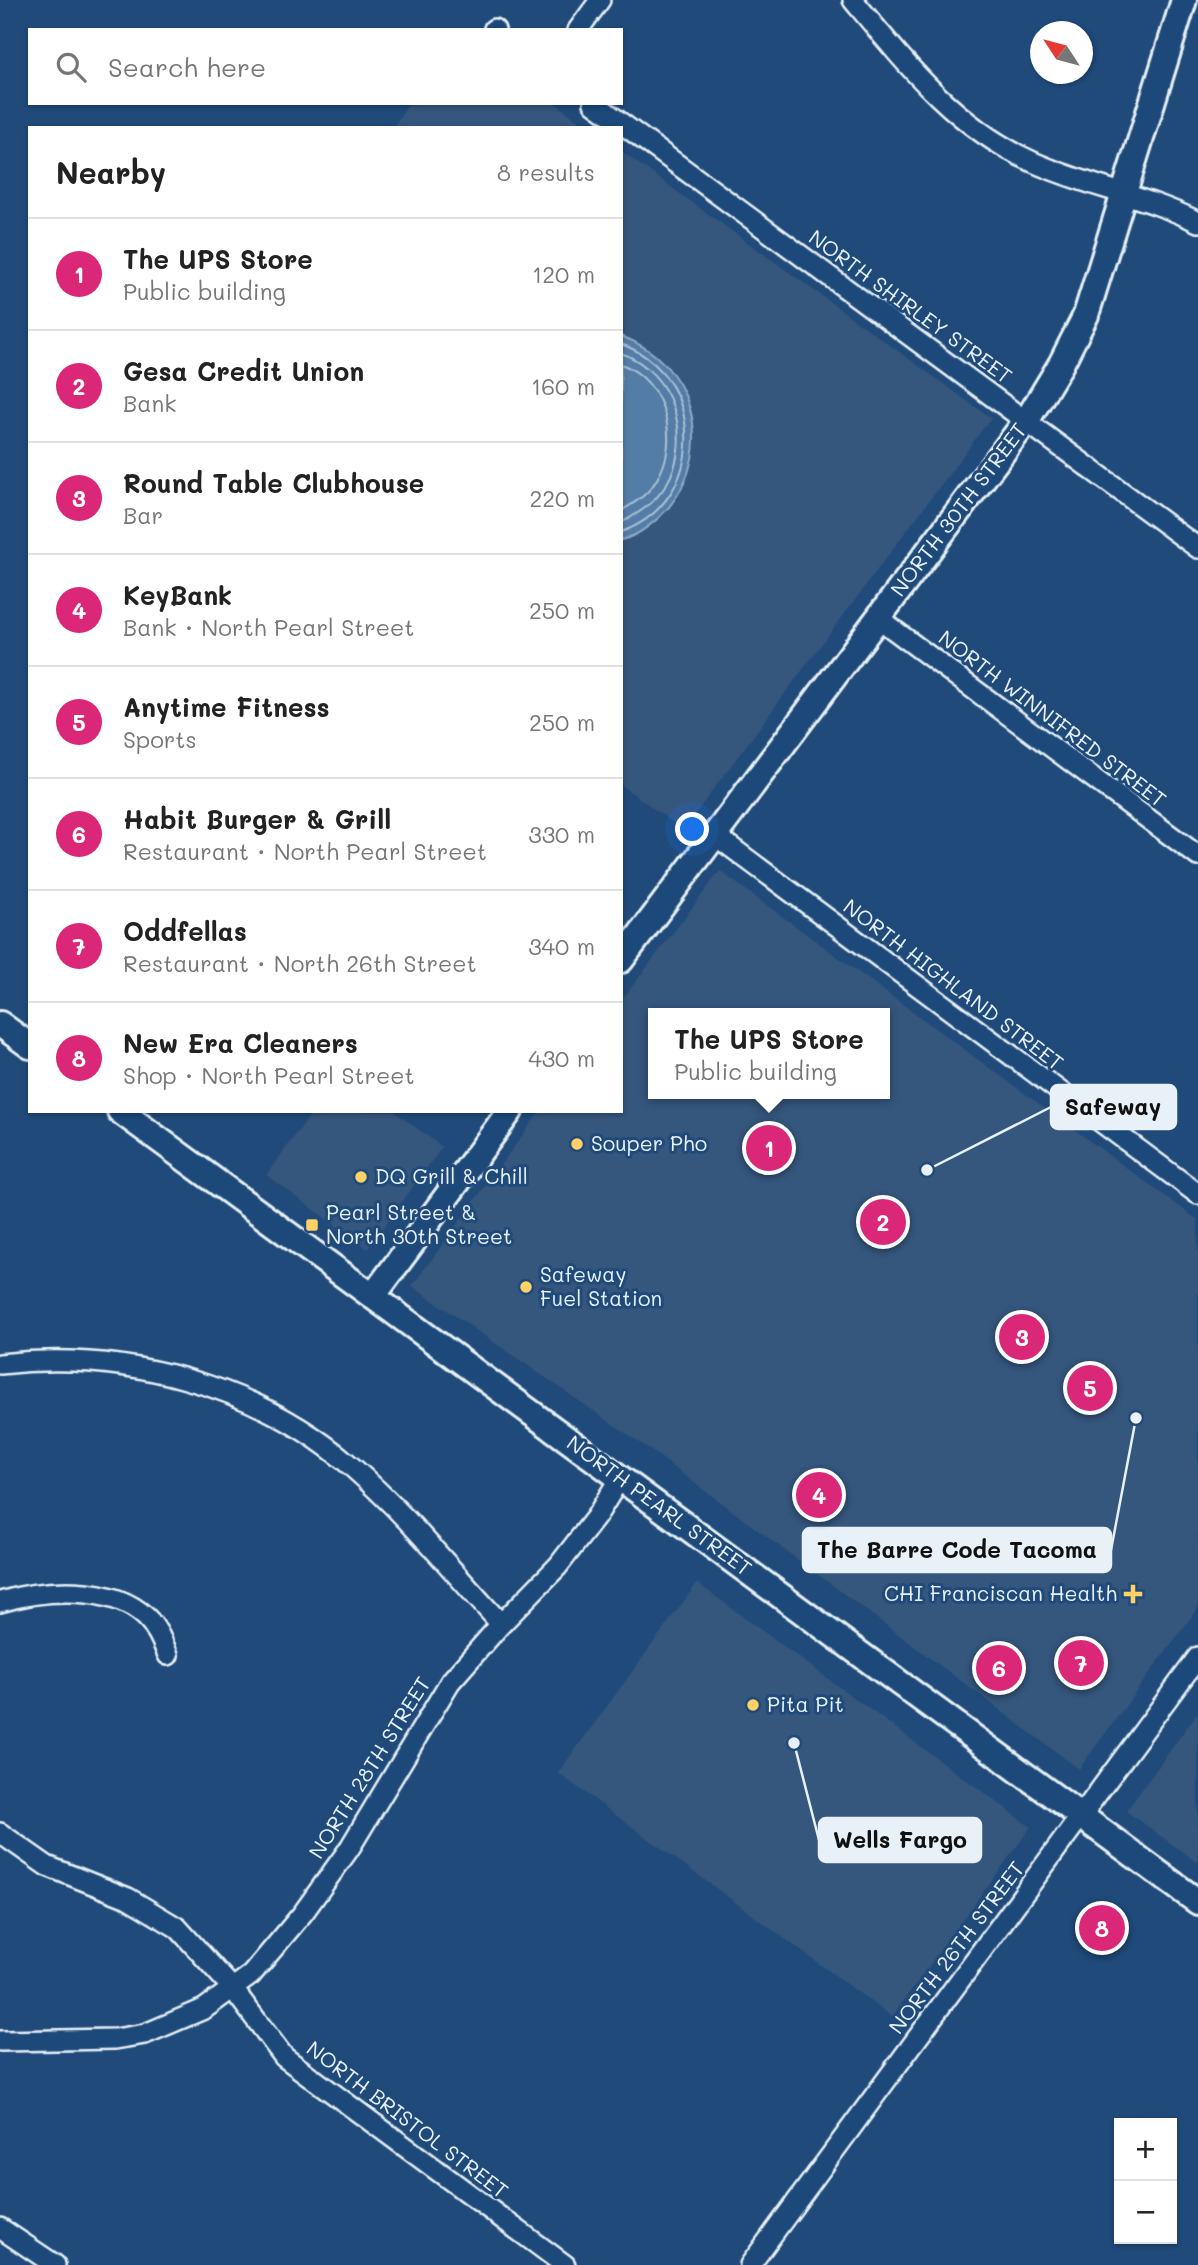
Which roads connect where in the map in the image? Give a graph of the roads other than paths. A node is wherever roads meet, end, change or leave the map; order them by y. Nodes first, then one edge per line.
1 (600, 0) edge
2 (853, 0) edge
3 (1184, 0) edge
4 (579, 28) edge
5 (597, 105) edge
6 (1125, 195) junction
7 (1198, 222) edge
8 (1027, 420) junction
9 (1198, 548) edge
10 (878, 618) junction
11 (716, 836) junction
12 (1198, 856) edge
13 (623, 953) edge
14 (0, 1024) edge
15 (28, 1045) edge
16 (123, 1113) edge
17 (509, 1113) edge
18 (1198, 1194) edge
19 (373, 1296) junction
20 (0, 1364) edge
21 (620, 1478) junction
22 (0, 1602) edge
23 (501, 1624) junction
24 (168, 1655) dead end
25 (1198, 1657) edge
26 (1082, 1818) junction
27 (0, 1833) edge
28 (1198, 1902) edge
29 (233, 1989) junction
30 (0, 2041) edge
31 (0, 2228) edge
32 (55, 2265) edge
33 (565, 2265) edge
34 (750, 2265) edge

1 - 4 street
2 - 6 street
3 - 6 main road, NORTH 30TH STREET
5 - 8 street, NORTH SHIRLEY STREET
6 - 7 street
6 - 8 main road, NORTH 30TH STREET
8 - 9 street, NORTH SHIRLEY STREET
8 - 10 main road, NORTH 30TH STREET
10 - 11 main road, NORTH 30TH STREET
10 - 12 street, NORTH WINNIFRED STREET
11 - 13 main road, NORTH 30TH STREET
11 - 18 street, NORTH HIGHLAND STREET
14 - 15 main road
16 - 19 main road, NORTH PEARL STREET
17 - 19 main road
19 - 21 main road, NORTH PEARL STREET
20 - 23 street
21 - 23 street, NORTH 28TH STREET
21 - 26 main road, NORTH PEARL STREET
22 - 24 street
23 - 29 street, NORTH 28TH STREET
25 - 26 street, NORTH 26TH STREET
26 - 28 main road, NORTH PEARL STREET
26 - 34 street, NORTH 26TH STREET
27 - 29 street, NORTH BRISTOL STREET
29 - 30 street, NORTH 28TH STREET
29 - 33 street, NORTH BRISTOL STREET
31 - 32 street

